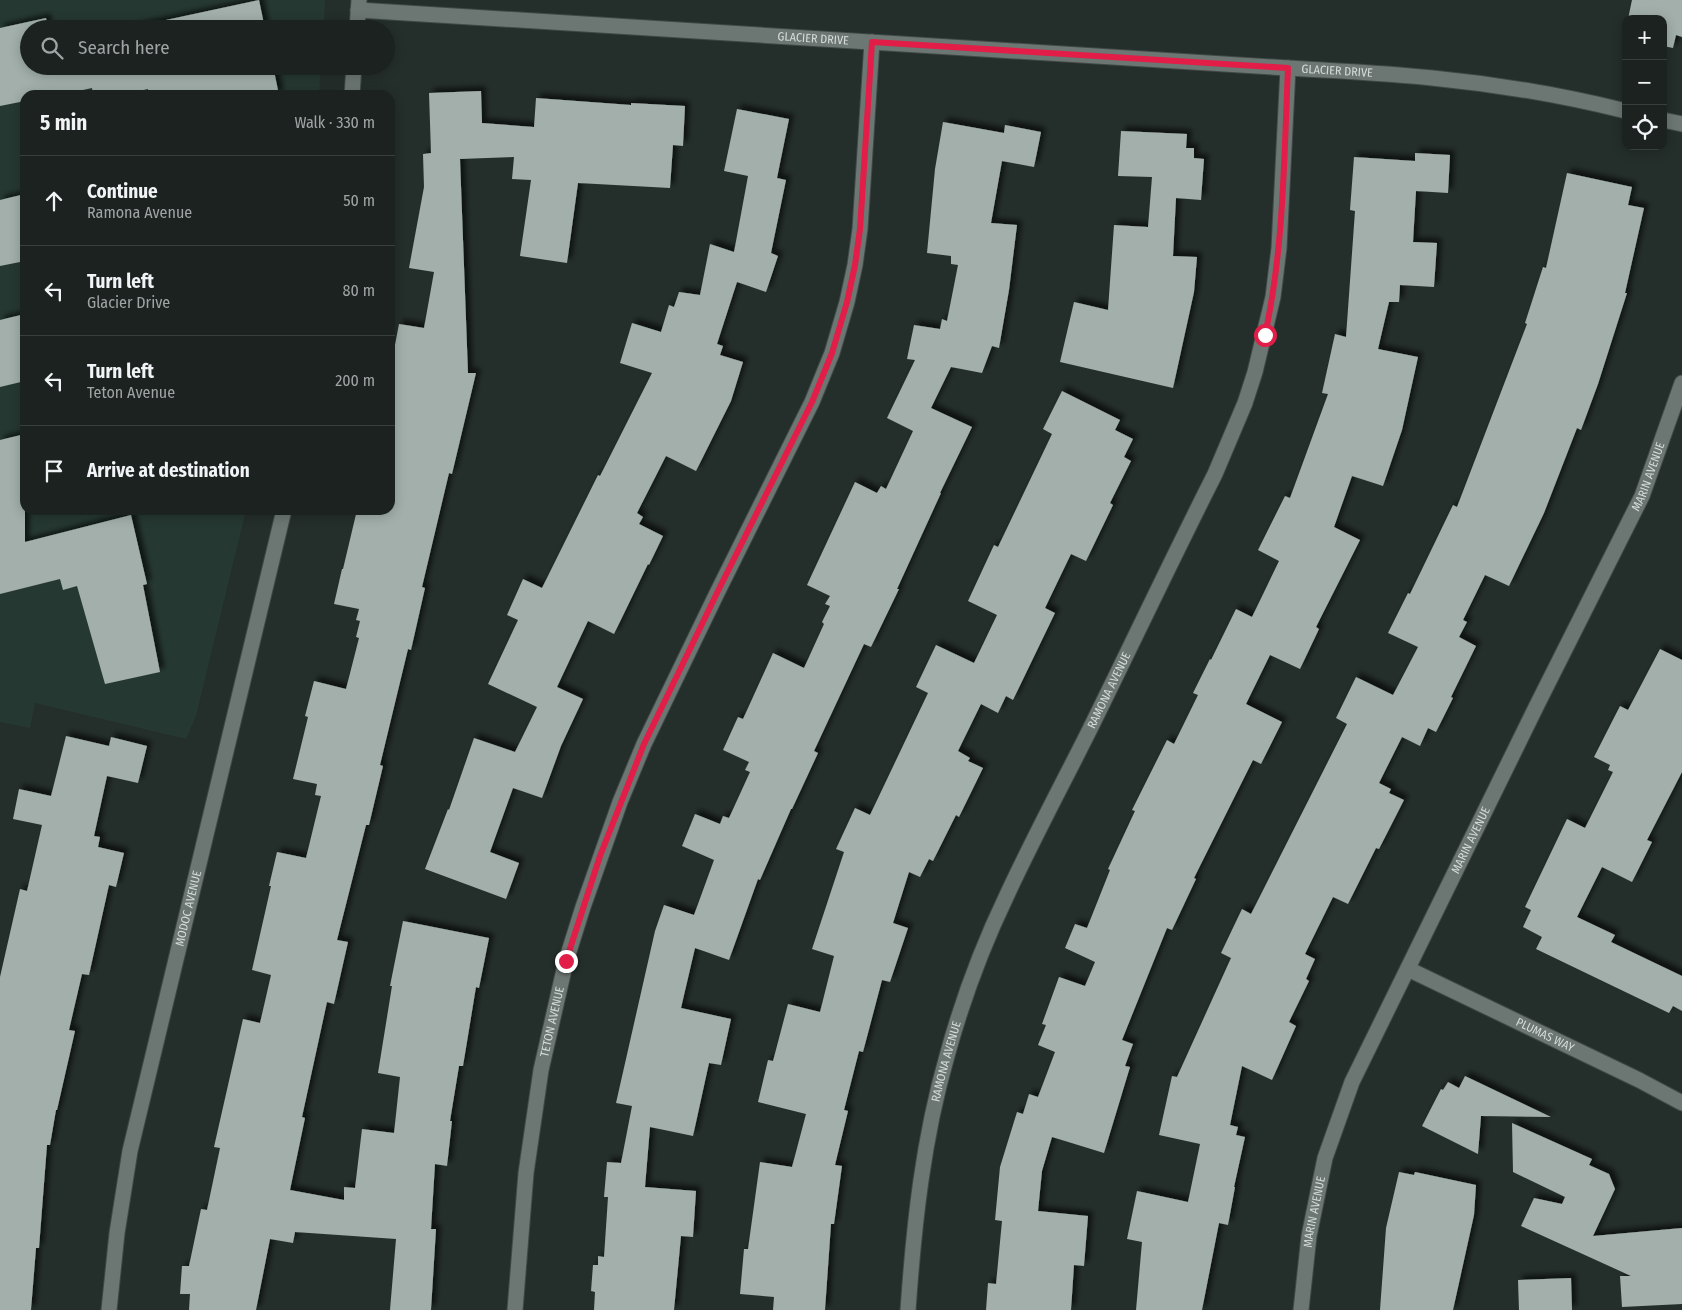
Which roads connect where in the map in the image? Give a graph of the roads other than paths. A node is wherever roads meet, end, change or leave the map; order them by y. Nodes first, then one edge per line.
1 (359, 5) edge
2 (358, 20) edge
3 (872, 42) junction
4 (1288, 68) junction
5 (353, 75) edge
6 (352, 90) edge
7 (1622, 110) edge
8 (1667, 121) edge
9 (1682, 124) edge
10 (1682, 383) edge
11 (283, 515) edge
12 (1408, 969) junction
13 (1682, 1103) edge
14 (108, 1310) edge
15 (514, 1310) edge
16 (908, 1310) edge
17 (1301, 1310) edge

1 - 2 street
1 - 3 street, GLACIER DRIVE
3 - 4 street, GLACIER DRIVE
3 - 15 street, TETON AVENUE
4 - 7 street, GLACIER DRIVE
4 - 16 street, RAMONA AVENUE
5 - 6 street
8 - 9 street
10 - 12 street, MARIN AVENUE
11 - 14 street, MODOC AVENUE
12 - 13 street, PLUMAS WAY
12 - 17 street, MARIN AVENUE

